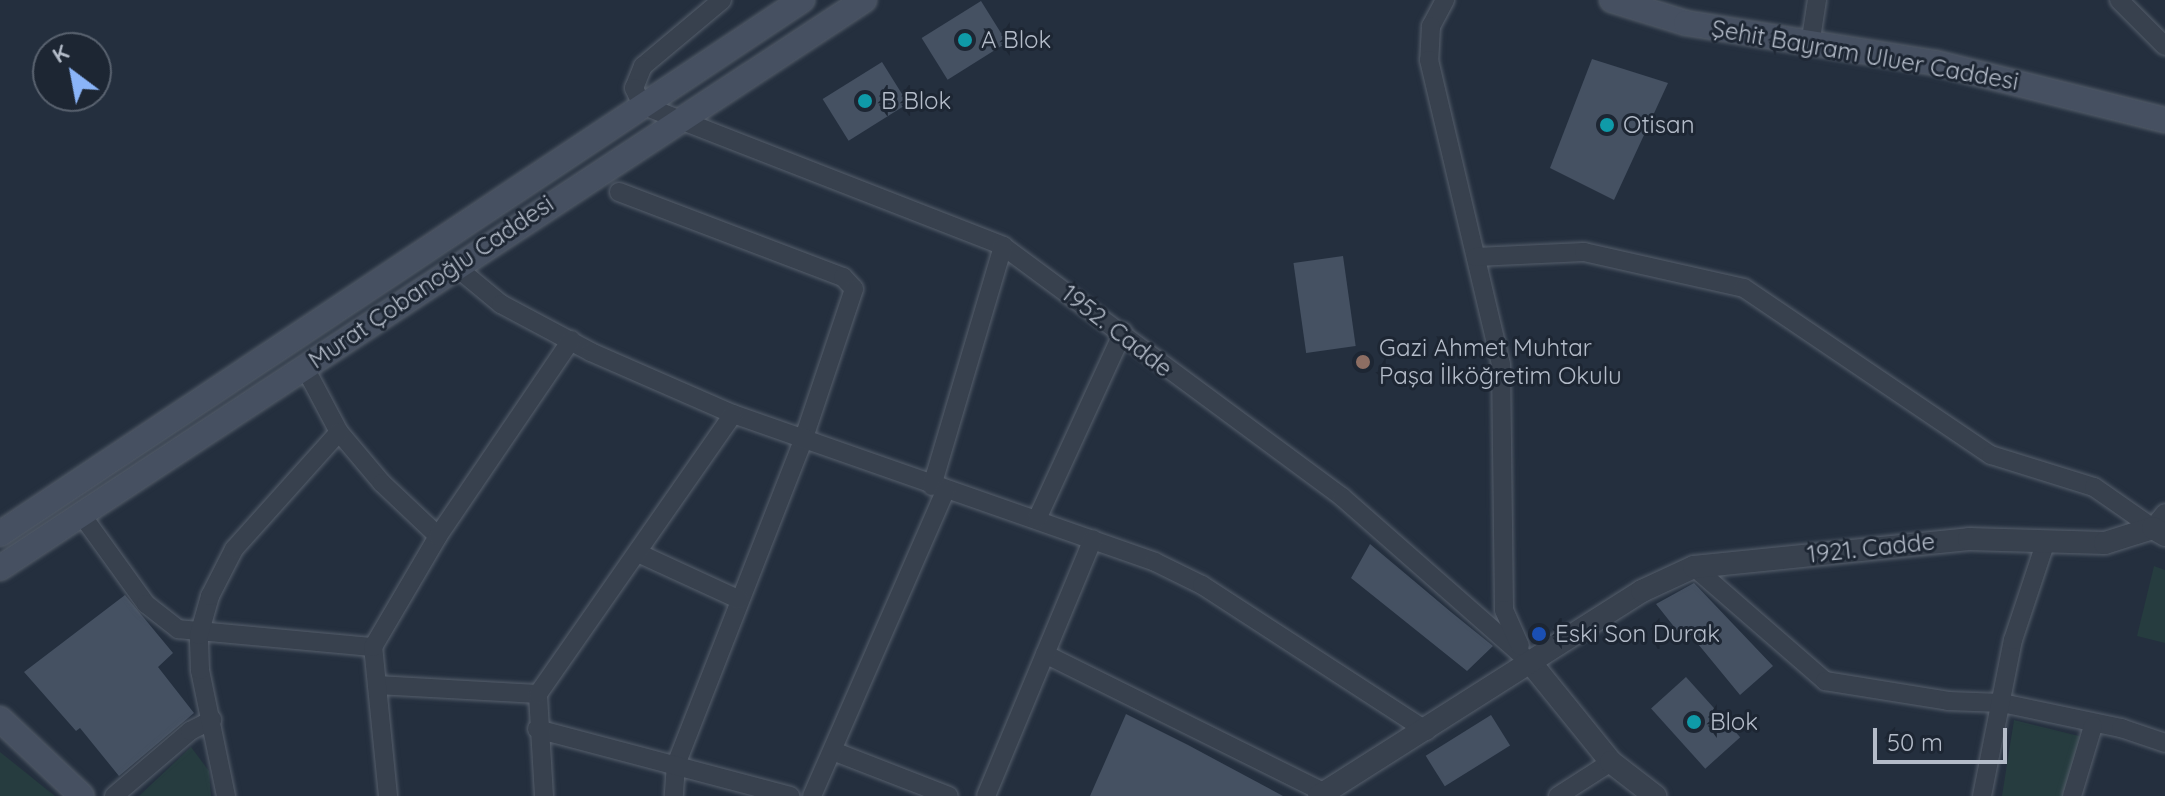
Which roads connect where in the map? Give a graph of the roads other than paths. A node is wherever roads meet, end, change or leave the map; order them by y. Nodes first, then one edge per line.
1 (722, 0) edge
2 (802, 0) edge
3 (864, 0) edge
4 (1445, 0) edge
5 (1612, 0) edge
6 (1817, 0) edge
7 (2119, 0) edge
8 (1810, 45) junction
9 (2165, 46) edge
10 (642, 105) junction
11 (676, 120) junction
12 (2165, 120) edge
13 (619, 192) dead end
14 (1003, 246) junction
15 (1476, 257) junction
16 (455, 266) junction
17 (1123, 332) junction
18 (571, 340) junction
19 (304, 366) junction
20 (733, 414) junction
21 (339, 432) junction
22 (804, 438) junction
23 (939, 488) junction
24 (81, 514) junction
25 (1037, 519) junction
26 (2161, 525) edge
27 (0, 534) edge
28 (438, 536) junction
29 (1093, 539) junction
30 (2046, 541) junction
31 (638, 553) junction
32 (1694, 567) junction
33 (0, 568) edge
34 (740, 600) junction
35 (199, 635) junction
36 (373, 647) junction
37 (1045, 654) junction
38 (1530, 662) junction
39 (377, 685) junction
40 (538, 694) junction
41 (2002, 703) junction
42 (0, 719) edge
43 (212, 720) junction
44 (2093, 726) junction
45 (537, 729) junction
46 (1427, 731) junction
47 (2165, 743) edge
48 (833, 751) junction
49 (1611, 762) junction
50 (676, 764) junction
51 (1322, 794) edge
52 (82, 796) edge
53 (114, 796) edge
54 (226, 796) edge
55 (388, 796) edge
56 (544, 796) edge
57 (674, 796) edge
58 (790, 796) edge
59 (812, 796) edge
60 (949, 796) edge
61 (986, 796) edge
62 (1558, 796) edge
63 (1655, 796) edge
64 (1982, 796) edge
65 (2072, 796) edge

1 - 10 street
2 - 10 main road, Murat Çobanoğlu Caddesi
3 - 11 main road, Murat Çobanoğlu Caddesi
4 - 15 street
5 - 8 main road, Şehit Bayram Uluer Caddesi
6 - 8 street
7 - 9 street
8 - 12 main road, Şehit Bayram Uluer Caddesi
10 - 11 street, 1952. Cadde
10 - 27 main road, Murat Çobanoğlu Caddesi
11 - 14 street, 1952. Cadde
11 - 16 main road, Murat Çobanoğlu Caddesi
13 - 22 street
14 - 17 street, 1952. Cadde
14 - 23 street
15 - 26 street
15 - 38 street
16 - 18 street
16 - 19 main road, Murat Çobanoğlu Caddesi
17 - 25 street
17 - 38 street, 1952. Cadde
18 - 20 street
18 - 28 street
19 - 21 street
19 - 24 main road, Murat Çobanoğlu Caddesi
20 - 22 street
20 - 31 street
21 - 28 street
21 - 35 street
22 - 23 street
22 - 34 street
23 - 25 street
23 - 48 street
24 - 33 main road, Murat Çobanoğlu Caddesi
24 - 35 street
25 - 29 street
26 - 30 street, 1921. Cadde
28 - 36 street
29 - 37 street
29 - 46 street
30 - 32 street, 1921. Cadde
30 - 41 street
31 - 34 street
31 - 40 street
32 - 38 street, 1921. Cadde
32 - 41 street
34 - 50 street
35 - 36 street
35 - 43 street
36 - 39 street
37 - 51 street
37 - 61 street
38 - 46 street
38 - 49 street
39 - 40 street
39 - 55 street
40 - 45 street
41 - 44 street
41 - 64 street
42 - 52 main road
43 - 53 street
43 - 54 street
44 - 47 street
44 - 65 street
45 - 50 street
45 - 56 street
46 - 51 street
48 - 59 street
48 - 60 street
49 - 62 street
49 - 63 street
50 - 57 street
50 - 58 street

